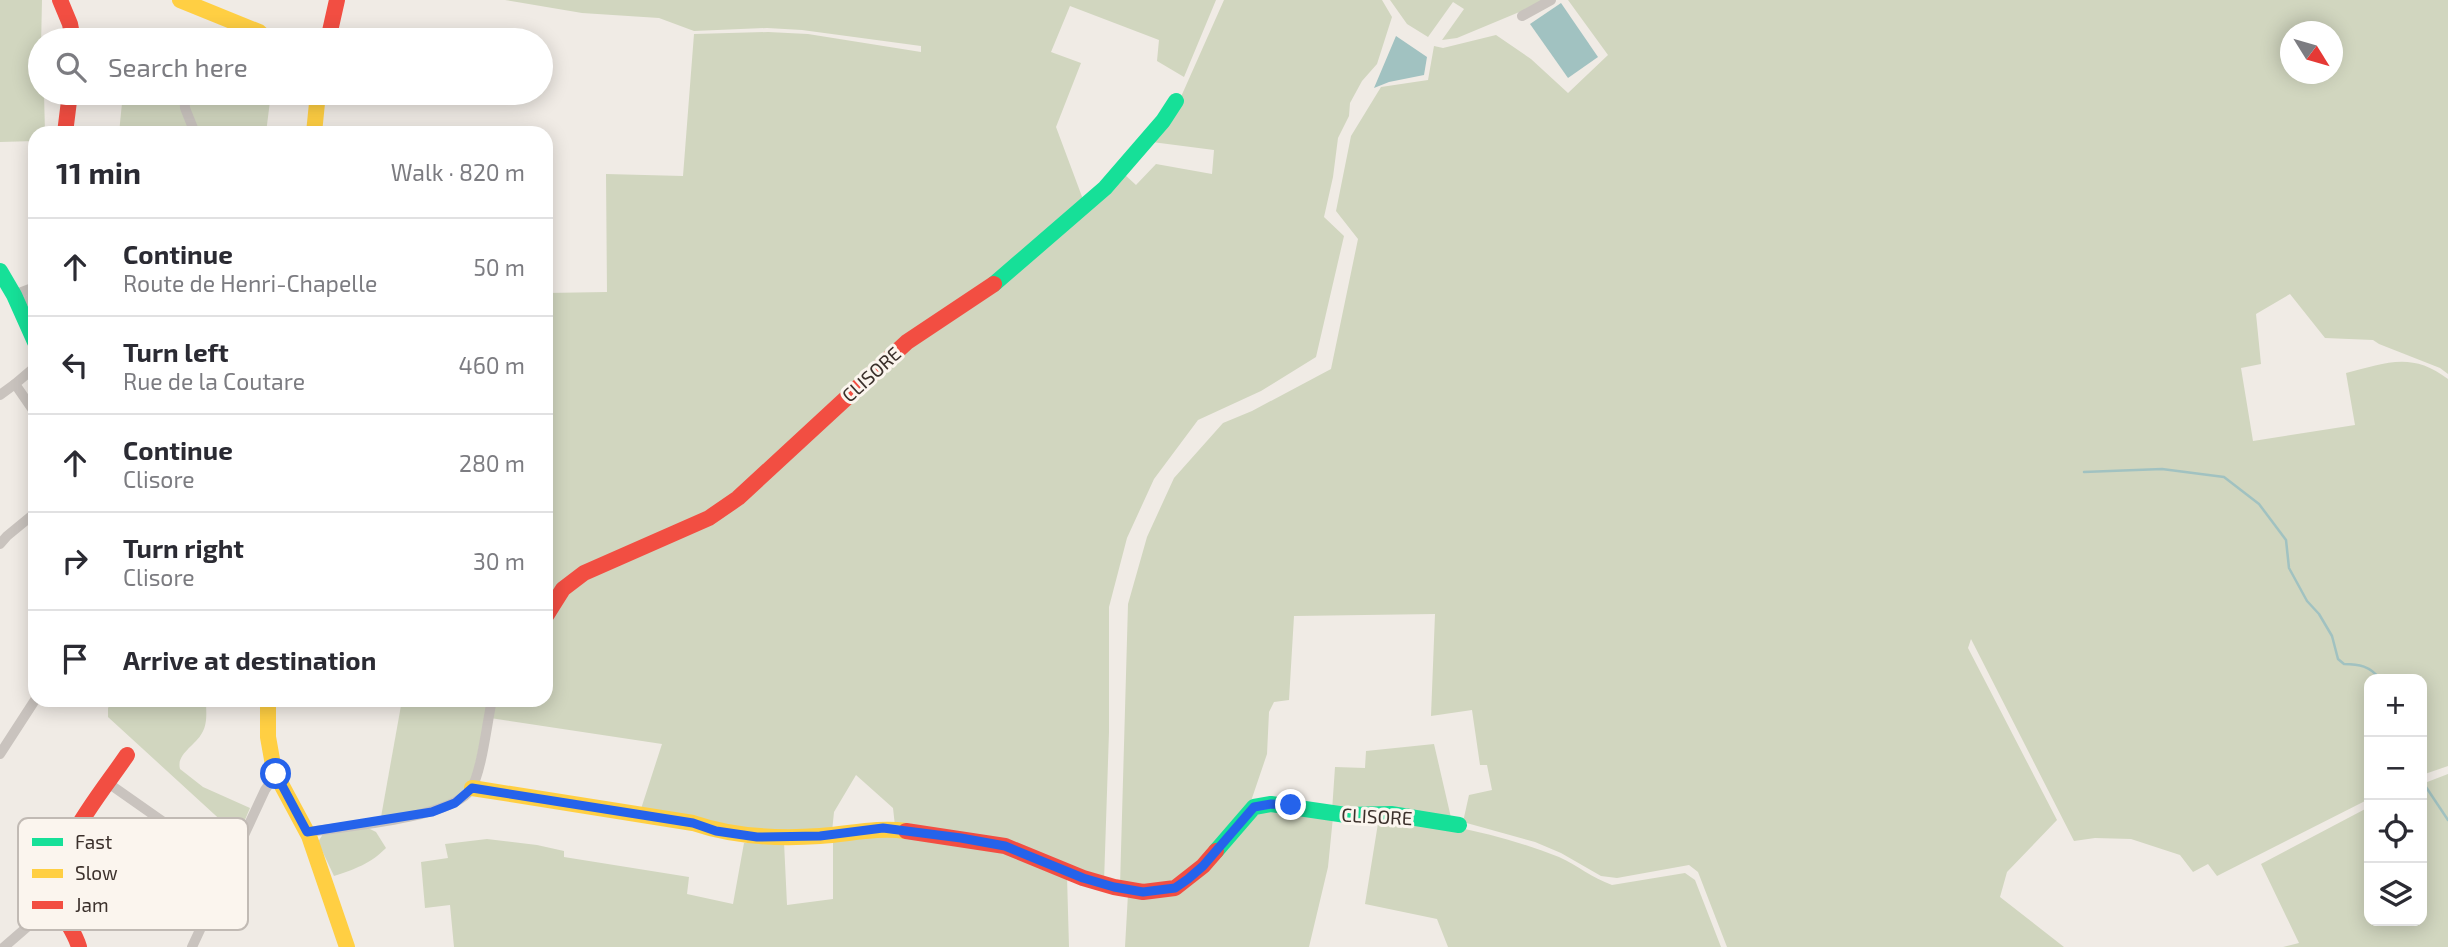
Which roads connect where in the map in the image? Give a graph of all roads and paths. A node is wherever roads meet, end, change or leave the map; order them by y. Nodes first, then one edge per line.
1 (60, 0) edge
2 (180, 0) edge
3 (337, 0) edge
4 (1551, 0) edge
5 (1522, 16) dead end
6 (72, 28) edge
7 (249, 28) edge
8 (331, 28) edge
9 (1176, 101) dead end
10 (68, 105) edge
11 (185, 105) edge
12 (317, 105) edge
13 (66, 126) edge
14 (192, 126) edge
15 (315, 126) edge
16 (0, 271) edge
17 (28, 291) edge
18 (28, 298) edge
19 (17, 300) junction
20 (28, 326) edge
21 (28, 373) edge
22 (16, 384) junction
23 (0, 394) edge
24 (28, 402) edge
25 (28, 519) edge
26 (0, 544) edge
27 (553, 604) edge
28 (30, 707) edge
29 (268, 707) edge
30 (491, 707) edge
31 (0, 754) edge
32 (127, 755) dead end
33 (276, 774) junction
34 (108, 783) junction
35 (472, 788) junction
36 (85, 818) edge
37 (158, 818) edge
38 (1459, 825) dead end
39 (248, 827) edge
40 (307, 832) junction
41 (24, 930) edge
42 (73, 930) edge
43 (200, 930) edge
44 (4, 947) edge
45 (79, 947) edge
46 (192, 947) edge
47 (347, 947) edge

1 - 6 street
2 - 7 street
3 - 8 street
4 - 5 street
9 - 27 street, CLISORE
10 - 13 street
11 - 14 street
12 - 15 street
16 - 19 street
17 - 19 street
18 - 19 street
19 - 20 street
21 - 22 street
22 - 23 street
22 - 24 street
25 - 26 street
28 - 31 street
29 - 33 street
30 - 35 street
32 - 34 street
33 - 39 street
33 - 40 street
34 - 36 street
34 - 37 street
35 - 38 street, CLISORE
35 - 40 street
40 - 47 street
41 - 44 street
42 - 45 street
43 - 46 street

